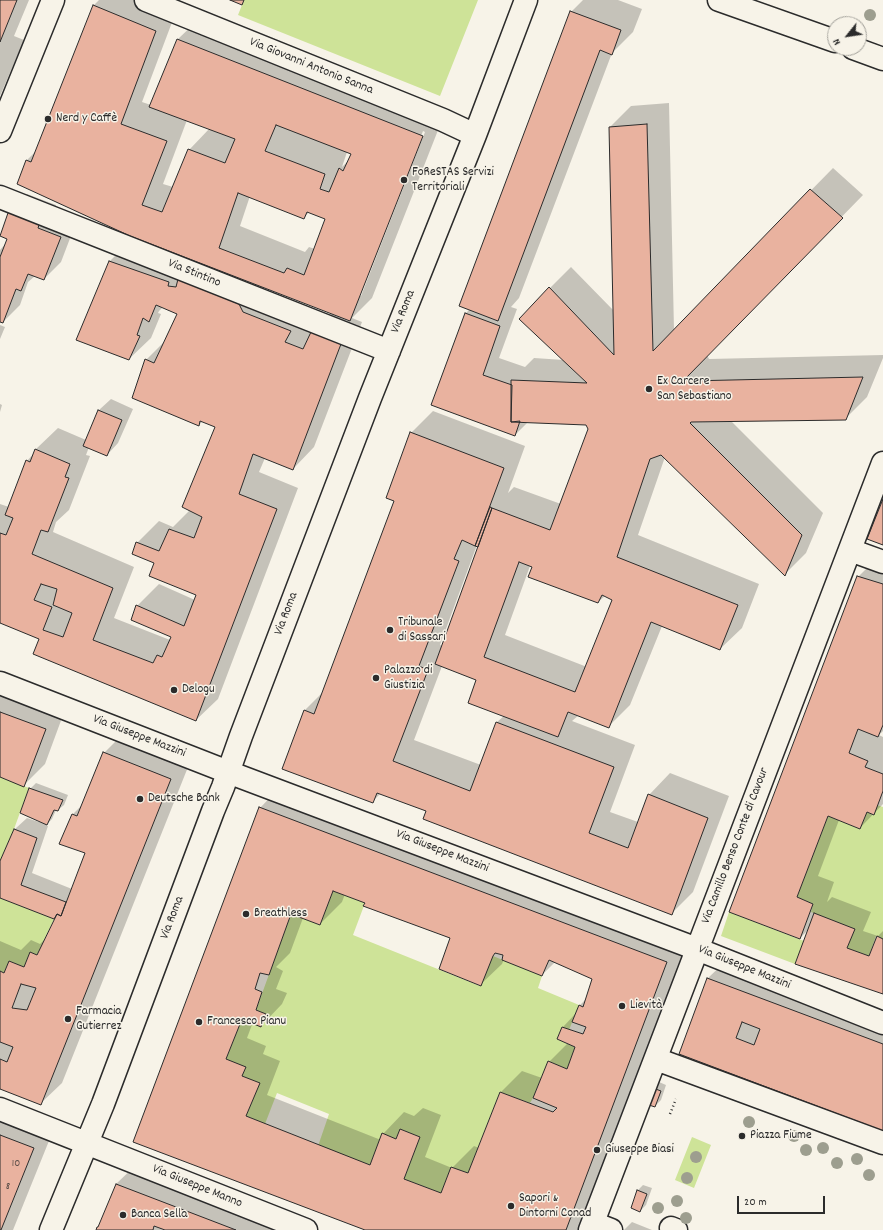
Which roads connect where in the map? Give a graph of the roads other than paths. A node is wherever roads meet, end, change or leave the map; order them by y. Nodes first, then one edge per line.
1 (53, 0) edge
2 (146, 0) edge
3 (526, 0) edge
4 (719, 0) edge
5 (827, 38) edge
6 (867, 53) edge
7 (883, 59) edge
8 (0, 131) edge
9 (475, 135) junction
10 (0, 197) edge
11 (388, 351) junction
12 (883, 463) edge
13 (850, 550) junction
14 (883, 562) edge
15 (0, 683) edge
16 (228, 772) junction
17 (697, 949) junction
18 (883, 1023) edge
19 (656, 1058) junction
20 (0, 1109) edge
21 (883, 1143) edge
22 (88, 1144) junction
23 (598, 1228) edge
24 (51, 1230) edge
25 (306, 1230) edge

1 - 8 street
2 - 9 street, Via Giovanni Antonio Sanna
3 - 9 street, Via Roma
4 - 5 street
6 - 7 street
9 - 11 street, Via Roma
10 - 11 street, Via Stintino
11 - 16 street, Via Roma
12 - 13 street, Via Camillo Benso Conte di Cavour
13 - 14 street
13 - 17 street, Via Camillo Benso Conte di Cavour
15 - 16 street, Via Giuseppe Mazzini
16 - 17 street, Via Giuseppe Mazzini
16 - 22 street, Via Roma
17 - 18 street, Via Giuseppe Mazzini
17 - 19 street, Via Camillo Benso Conte di Cavour
19 - 21 street
19 - 23 street, Via Camillo Benso Conte di Cavour
20 - 22 street, Via Giuseppe Manno
22 - 24 street, Via Roma
22 - 25 street, Via Giuseppe Manno

